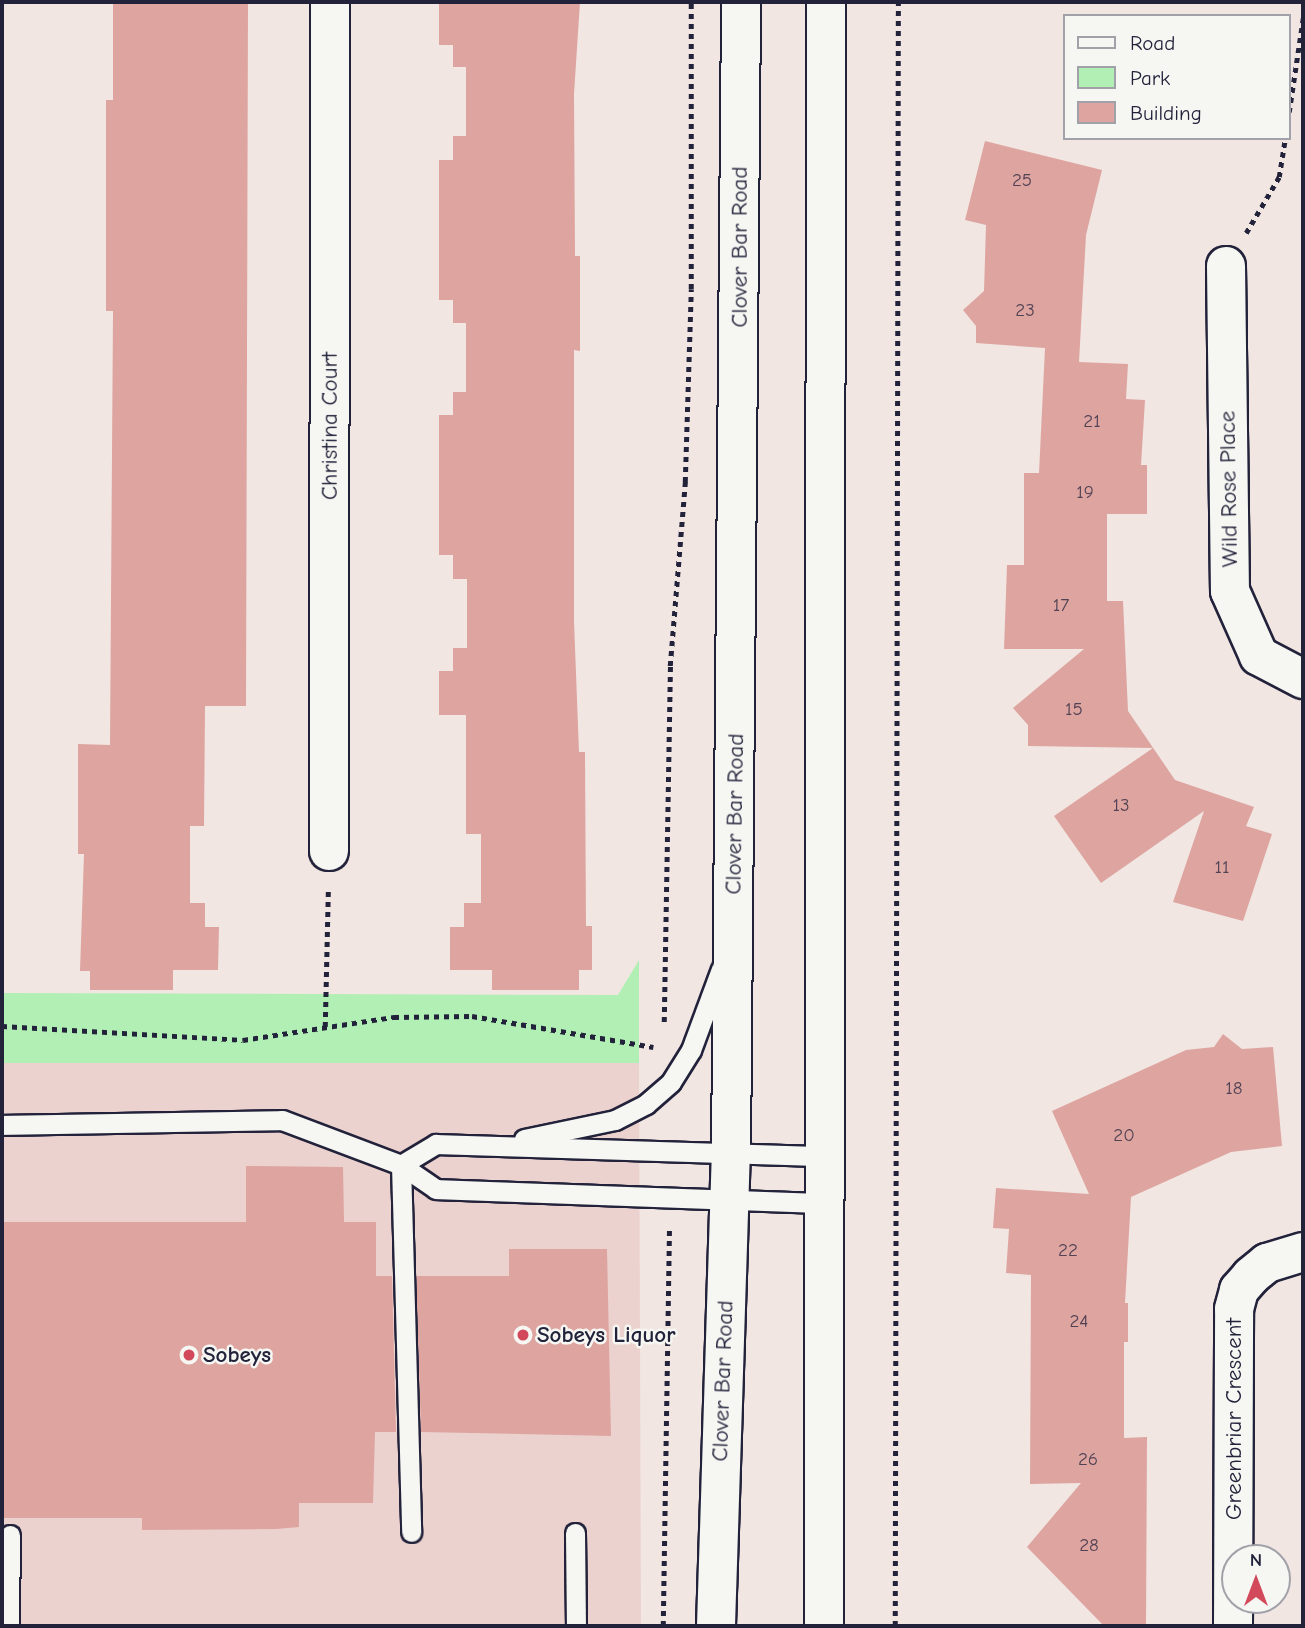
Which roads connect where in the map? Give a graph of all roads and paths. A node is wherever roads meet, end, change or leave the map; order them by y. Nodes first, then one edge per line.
1 (330, 2) edge
2 (691, 2) edge
3 (741, 2) edge
4 (826, 2) edge
5 (898, 2) edge
6 (1303, 18) edge
7 (1291, 99) edge
8 (1285, 140) edge
9 (1226, 266) joint
10 (1303, 678) edge
11 (329, 851) joint
12 (734, 928) junction
13 (664, 1025) dead end
14 (2, 1026) edge
15 (325, 1027) junction
16 (664, 1049) dead end
17 (2, 1125) edge
18 (494, 1145) junction
19 (731, 1154) junction
20 (824, 1156) junction
21 (401, 1165) junction
22 (730, 1201) junction
23 (824, 1203) junction
24 (1303, 1252) edge
25 (668, 1255) dead end
26 (411, 1532) dead end
27 (575, 1533) dead end
28 (10, 1535) dead end
29 (717, 1543) junction
30 (9, 1626) edge
31 (576, 1626) edge
32 (663, 1626) edge
33 (716, 1626) edge
34 (732, 1626) edge
35 (824, 1626) edge
36 (895, 1626) edge
37 (1233, 1626) edge

1 - 11 main road, Christina Court
2 - 13 path
3 - 12 main road, Clover Bar Road
4 - 20 main road
5 - 36 path
6 - 7 path
8 - 9 path
9 - 10 main road, Wild Rose Place
11 - 15 path
12 - 18 lane
12 - 19 main road, Clover Bar Road
14 - 15 path
15 - 16 path
17 - 21 lane
18 - 19 lane
18 - 21 lane
19 - 20 lane
19 - 22 main road, Clover Bar Road
20 - 23 main road
21 - 22 lane
21 - 26 lane
22 - 23 lane
22 - 29 main road, Clover Bar Road
23 - 35 main road
24 - 37 main road, Greenbriar Crescent
25 - 32 path
27 - 31 lane
28 - 30 lane
29 - 33 main road, Clover Bar Road
29 - 34 main road

